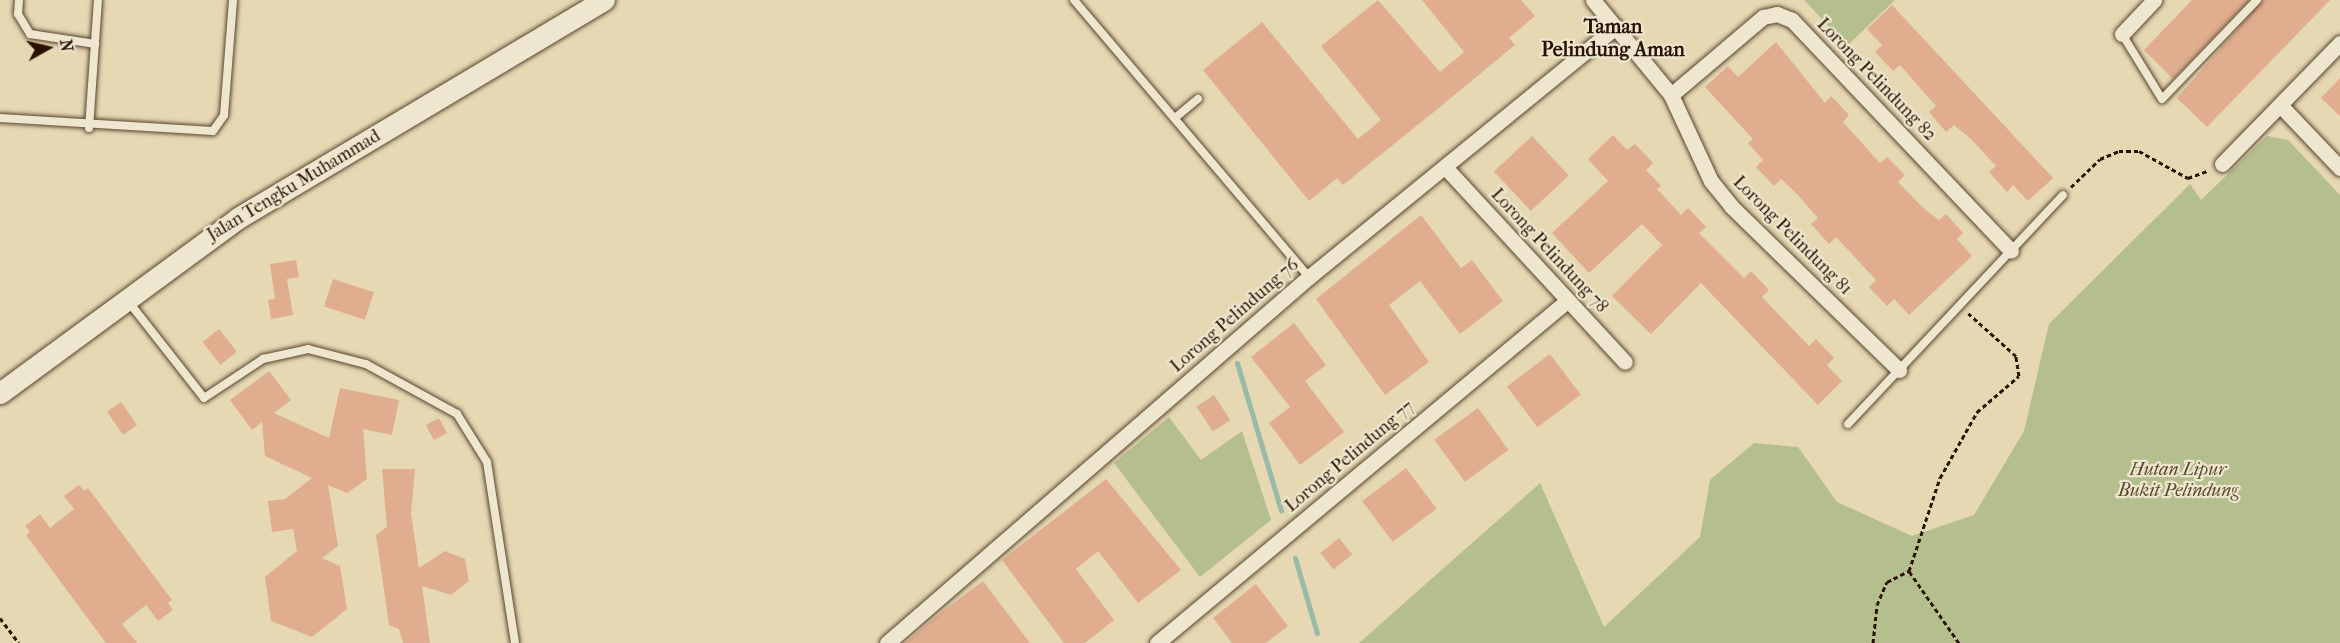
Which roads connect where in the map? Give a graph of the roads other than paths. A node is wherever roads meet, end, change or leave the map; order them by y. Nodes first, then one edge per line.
1 (19, 0) edge
2 (98, 0) edge
3 (232, 0) edge
4 (1074, 0) edge
5 (1593, 0) edge
6 (2154, 0) edge
7 (2256, 0) edge
8 (601, 1) edge
9 (1616, 27) junction
10 (2122, 34) joint
11 (2340, 43) edge
12 (95, 44) junction
13 (1671, 95) junction
14 (1198, 99) dead end
15 (2280, 105) junction
16 (0, 118) edge
17 (1175, 118) junction
18 (88, 128) junction
19 (2222, 164) road end
20 (1445, 167) junction
21 (2340, 168) edge
22 (2063, 195) road end
23 (2011, 251) junction
24 (1310, 277) junction
25 (125, 298) junction
26 (1568, 300) junction
27 (1625, 362) dead end
28 (1899, 370) junction
29 (0, 393) edge
30 (1848, 424) dead end
31 (515, 643) edge
32 (887, 643) edge
33 (1157, 643) edge

1 - 12 lane
2 - 12 lane
3 - 18 lane
4 - 17 lane
5 - 9 street, Lorong Pelindung 81
6 - 10 street
7 - 10 lane
8 - 25 main road, Jalan Tengku Muhammad
9 - 13 street, Lorong Pelindung 81
9 - 20 street, Lorong Pelindung 76
11 - 15 street
12 - 18 lane
13 - 23 street, Lorong Pelindung 82
13 - 28 street, Lorong Pelindung 81
14 - 17 lane
15 - 19 street
15 - 21 street
16 - 18 lane
17 - 24 lane
20 - 24 street, Lorong Pelindung 76
20 - 26 street, Lorong Pelindung 78
22 - 23 lane
23 - 28 lane
24 - 32 street, Lorong Pelindung 76
25 - 29 main road, Jalan Tengku Muhammad
25 - 31 lane
26 - 27 street, Lorong Pelindung 78
26 - 33 street, Lorong Pelindung 77
28 - 30 lane

